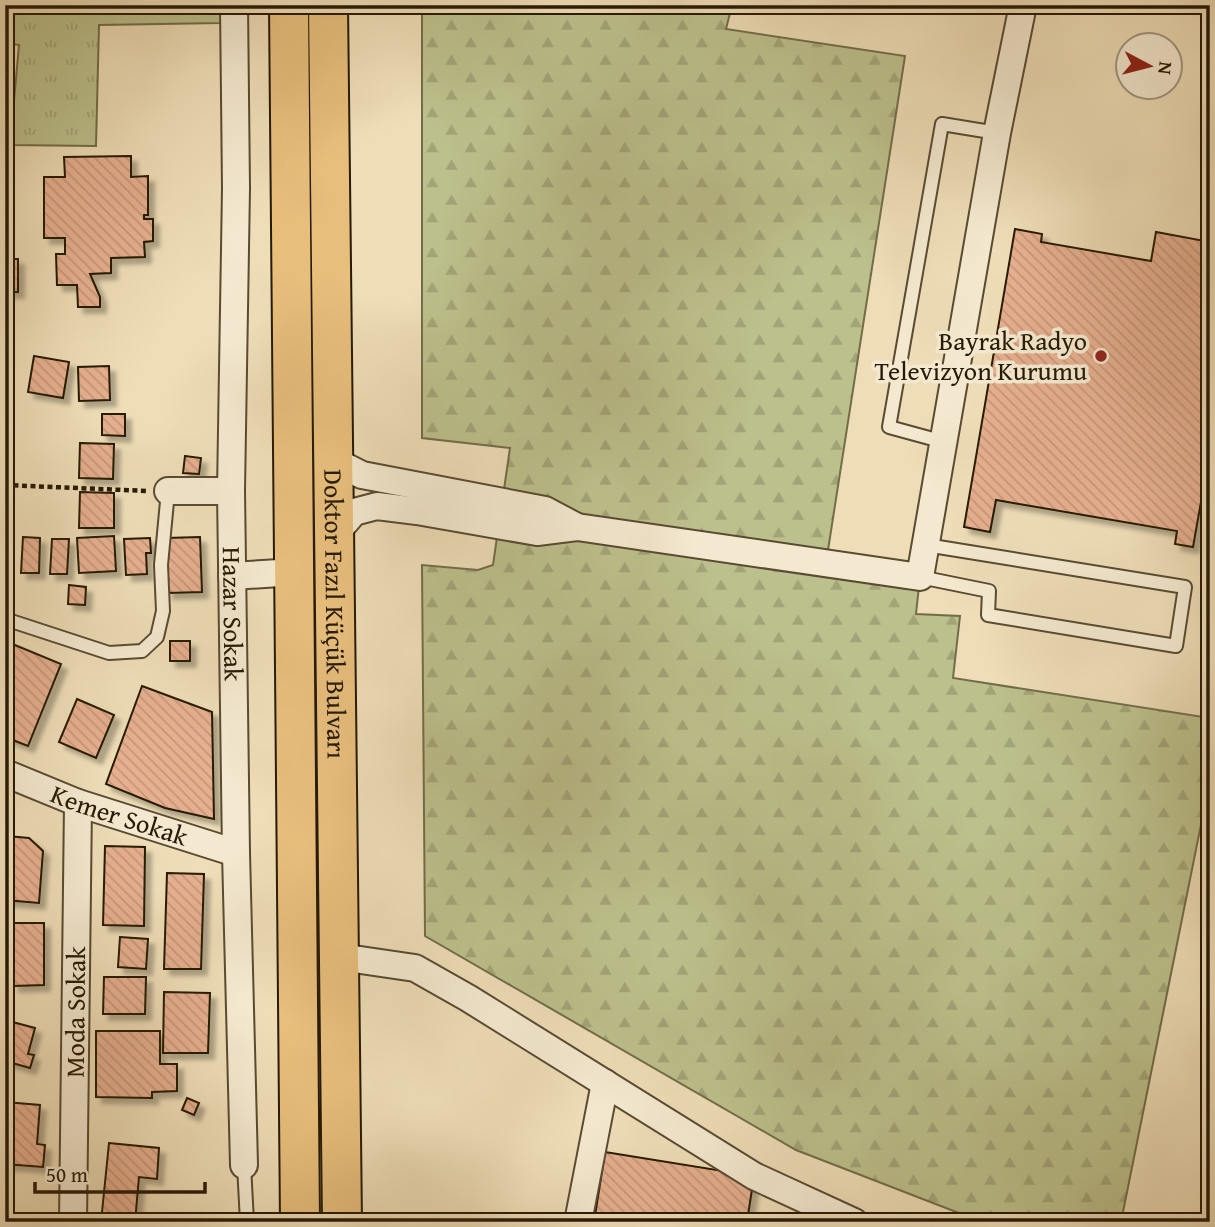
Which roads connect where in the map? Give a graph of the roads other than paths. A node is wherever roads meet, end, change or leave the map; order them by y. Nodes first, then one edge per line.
1 (234, 5) edge
2 (289, 5) edge
3 (328, 5) edge
4 (1023, 5) edge
5 (997, 133) junction
6 (944, 442) junction
7 (334, 461) junction
8 (168, 491) joint
9 (231, 491) junction
10 (577, 527) junction
11 (335, 534) junction
12 (926, 545) junction
13 (295, 572) junction
14 (232, 576) junction
15 (920, 577) junction
16 (5, 619) edge
17 (5, 773) edge
18 (78, 803) junction
19 (236, 853) junction
20 (340, 957) junction
21 (605, 1083) junction
22 (244, 1165) joint
23 (821, 1215) edge
24 (74, 1222) edge
25 (247, 1222) edge
26 (300, 1222) edge
27 (342, 1222) edge
28 (578, 1222) edge
29 (854, 1222) edge

1 - 9 street, Hazar Sokak
2 - 13 highway, Doktor Fazıl Küçük Bulvarı
3 - 7 highway, Doktor Fazıl Küçük Bulvarı
4 - 5 street
5 - 6 street
5 - 6 lane
6 - 12 street
7 - 10 street
7 - 11 highway, Doktor Fazıl Küçük Bulvarı
8 - 9 street
8 - 16 lane
9 - 14 street, Hazar Sokak
10 - 11 street
10 - 15 street
11 - 20 highway, Doktor Fazıl Küçük Bulvarı
12 - 15 street
12 - 15 lane
13 - 14 street
13 - 26 highway, Doktor Fazıl Küçük Bulvarı
14 - 19 street, Hazar Sokak
17 - 18 street, Kemer Sokak
18 - 19 street, Kemer Sokak
18 - 24 street, Moda Sokak
19 - 22 street, Hazar Sokak
20 - 21 street
20 - 27 highway, Doktor Fazıl Küçük Bulvarı
21 - 23 street
21 - 28 street
22 - 25 lane, Hazar Sokak
23 - 29 street

